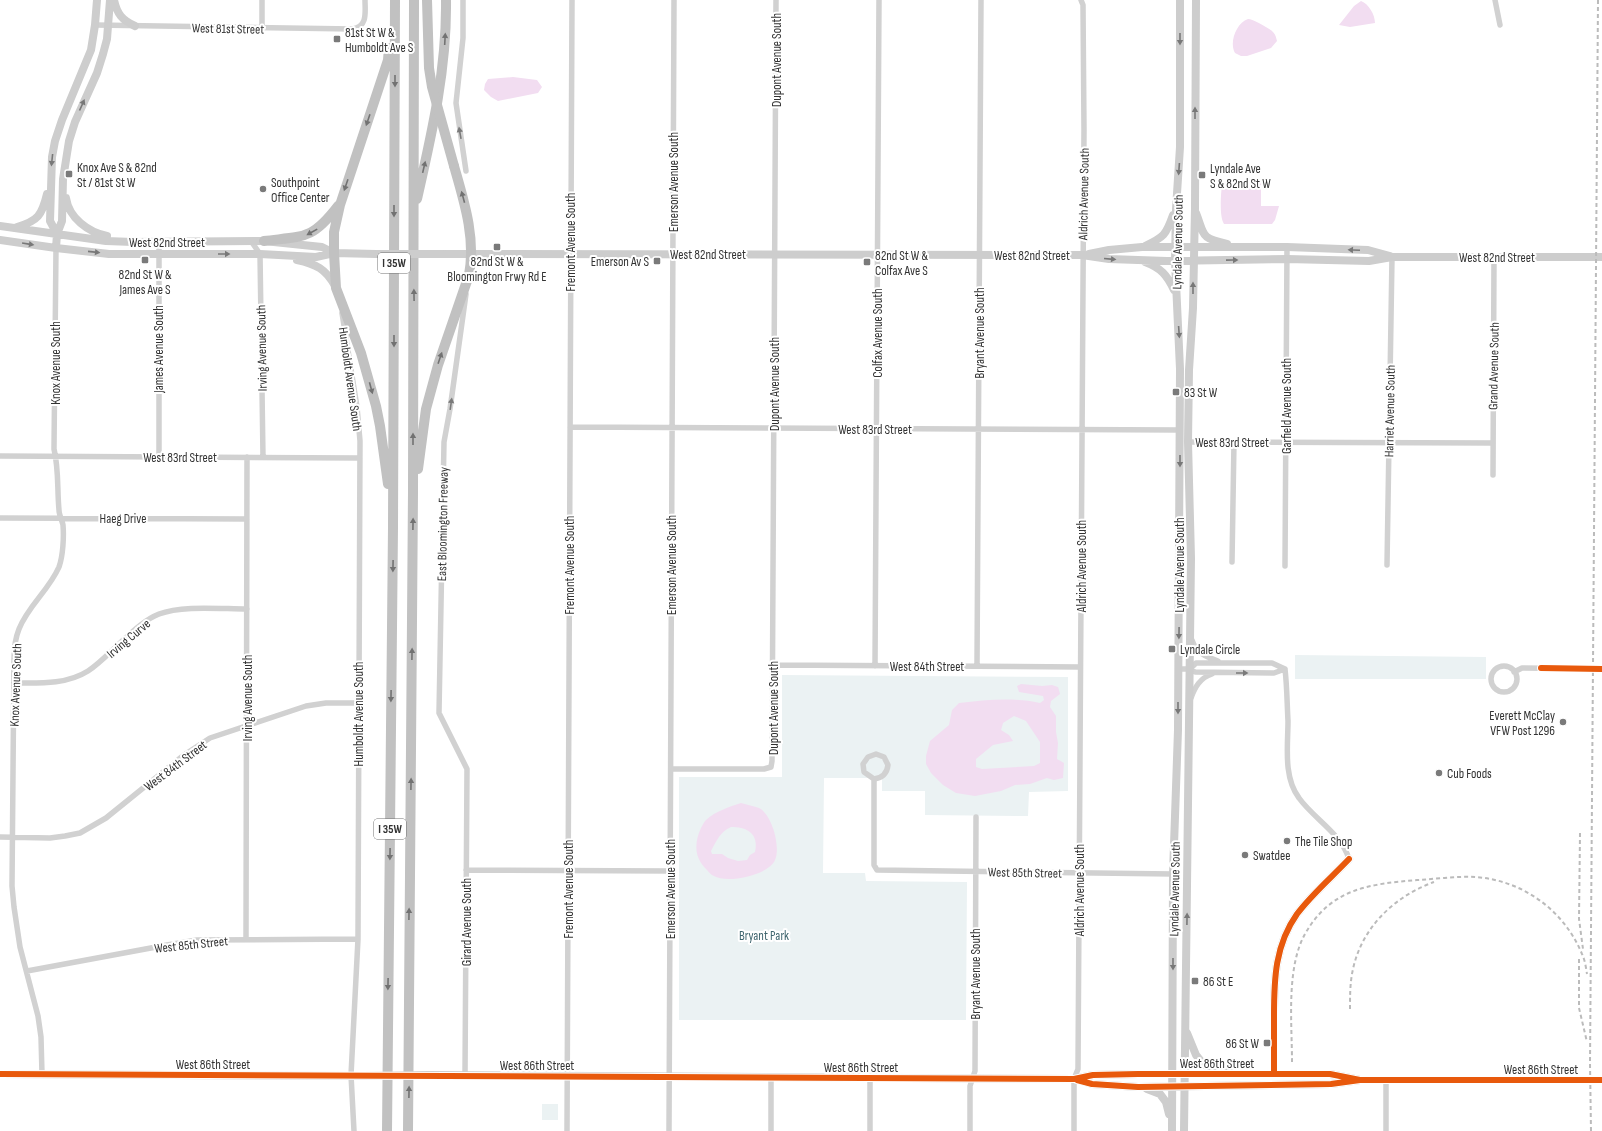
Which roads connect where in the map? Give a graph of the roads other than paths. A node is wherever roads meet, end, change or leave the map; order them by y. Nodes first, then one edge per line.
1 (97, 0) edge
2 (110, 0) edge
3 (114, 0) edge
4 (262, 0) edge
5 (365, 0) edge
6 (391, 0) edge
7 (395, 0) edge
8 (414, 0) edge
9 (427, 0) edge
10 (446, 0) edge
11 (463, 0) edge
12 (572, 0) edge
13 (674, 0) edge
14 (776, 0) edge
15 (879, 0) edge
16 (981, 0) edge
17 (1081, 0) edge
18 (1180, 0) edge
19 (1196, 0) edge
20 (1495, 0) edge
21 (95, 25) junction
22 (1500, 25) dead end
23 (109, 26) junction
24 (135, 26) junction
25 (262, 28) junction
26 (466, 171) dead end
27 (63, 179) junction
28 (50, 180) junction
29 (340, 205) junction
30 (1195, 208) junction
31 (1176, 209) junction
32 (413, 219) junction
33 (0, 226) edge
34 (13, 228) junction
35 (57, 234) junction
36 (0, 240) edge
37 (251, 241) junction
38 (264, 241) junction
39 (133, 242) junction
40 (159, 242) junction
41 (1142, 247) junction
42 (1175, 247) junction
43 (1193, 247) junction
44 (1239, 247) junction
45 (1287, 247) junction
46 (56, 248) junction
47 (334, 253) junction
48 (570, 253) junction
49 (158, 254) junction
50 (260, 254) junction
51 (471, 254) junction
52 (673, 254) junction
53 (775, 254) junction
54 (277, 255) junction
55 (878, 255) junction
56 (980, 255) junction
57 (1082, 255) junction
58 (1392, 257) junction
59 (1494, 257) junction
60 (1602, 257) edge
61 (1287, 259) junction
62 (1138, 260) junction
63 (1175, 261) junction
64 (1193, 261) junction
65 (469, 274) junction
66 (336, 288) junction
67 (1176, 293) junction
68 (339, 299) junction
69 (570, 427) junction
70 (672, 428) junction
71 (774, 428) junction
72 (876, 429) junction
73 (979, 429) junction
74 (1081, 430) junction
75 (1180, 430) junction
76 (1188, 442) junction
77 (1234, 442) junction
78 (1286, 442) junction
79 (1389, 442) junction
80 (1493, 443) junction
81 (0, 456) edge
82 (56, 456) junction
83 (159, 457) junction
84 (247, 457) junction
85 (263, 457) junction
86 (360, 458) junction
87 (1493, 475) dead end
88 (413, 492) junction
89 (0, 518) edge
90 (61, 518) junction
91 (247, 519) junction
92 (393, 527) junction
93 (1232, 562) dead end
94 (1285, 566) dead end
95 (1387, 566) dead end
96 (247, 609) junction
97 (1190, 635) junction
98 (1222, 663) junction
99 (773, 665) junction
100 (875, 666) junction
101 (977, 666) junction
102 (1080, 667) junction
103 (1178, 669) junction
104 (1190, 669) junction
105 (1285, 669) junction
106 (1602, 669) edge
107 (1217, 672) junction
108 (1514, 672) junction
109 (14, 683) junction
110 (358, 703) junction
111 (1189, 704) junction
112 (246, 725) junction
113 (467, 769) joint
114 (671, 769) junction
115 (874, 779) junction
116 (976, 817) dead end
117 (0, 837) edge
118 (13, 837) junction
119 (1349, 858) joint
120 (466, 870) junction
121 (568, 870) junction
122 (670, 871) junction
123 (976, 872) junction
124 (1079, 873) junction
125 (1173, 874) junction
126 (246, 939) junction
127 (358, 939) junction
128 (27, 971) junction
129 (1186, 1028) junction
130 (0, 1074) edge
131 (42, 1074) junction
132 (1172, 1074) junction
133 (1185, 1074) junction
134 (1233, 1074) junction
135 (1274, 1074) junction
136 (351, 1075) junction
137 (465, 1075) junction
138 (567, 1076) junction
139 (669, 1076) junction
140 (771, 1077) junction
141 (870, 1078) junction
142 (972, 1078) junction
143 (1074, 1079) junction
144 (1360, 1080) junction
145 (1386, 1080) junction
146 (1602, 1080) edge
147 (1274, 1085) junction
148 (1172, 1086) junction
149 (1185, 1086) junction
150 (1140, 1087) junction
151 (1172, 1118) junction
152 (354, 1131) edge
153 (387, 1131) edge
154 (408, 1131) edge
155 (567, 1131) edge
156 (669, 1131) edge
157 (771, 1131) edge
158 (870, 1131) edge
159 (970, 1131) edge
160 (1074, 1131) edge
161 (1172, 1131) edge
162 (1184, 1131) edge
163 (1386, 1131) edge

1 - 21 street, Knox Avenue South
2 - 23 street, Knox Avenue South
3 - 24 street
4 - 25 street
5 - 25 street, West 81st Street
6 -> 29 highway
7 -> 92 highway, I 35W
8 - 32 highway, I 35W
51 -> 9 highway, bridge
32 -> 10 highway
26 -> 11 street
12 - 48 street, Fremont Avenue South
13 - 52 street, Emerson Avenue South
14 - 53 street, Dupont Avenue South
15 - 55 street, Colfax Avenue South
16 - 56 street, Bryant Avenue South
17 - 57 street, Aldrich Avenue South
18 -> 31 street, Lyndale Avenue South
30 -> 19 street, Lyndale Avenue South
20 - 22 street
21 - 23 street, West 81st Street
21 -> 28 street, Knox Avenue South
23 - 24 street, West 81st Street
27 -> 23 street, Knox Avenue South
24 - 25 street, West 81st Street
27 - 35 street, Knox Avenue South
27 - 39 street
28 - 34 street
28 - 35 street, Knox Avenue South
29 -> 38 highway
29 - 47 highway
30 - 43 street, Lyndale Avenue South
30 - 44 street
31 - 41 street
31 - 42 street, Lyndale Avenue South
88 -> 32 highway, I 35W
33 - 34 street, West 82nd Street
34 - 35 street, West 82nd Street
35 - 39 street, West 82nd Street
35 - 46 street, Knox Avenue South
36 -> 46 street, West 82nd Street
37 - 38 street, West 82nd Street
37 - 40 street, West 82nd Street
37 - 50 street
38 - 47 street, West 82nd Street
39 - 40 street, West 82nd Street
40 - 49 street, James Avenue South
41 - 42 street, West 82nd Street
41 - 57 street, West 82nd Street
42 - 43 street, West 82nd Street
42 - 63 street, Lyndale Avenue South
43 - 44 street, West 82nd Street
43 - 64 street, Lyndale Avenue South
44 - 45 street, West 82nd Street
58 -> 45 street, West 82nd Street
45 - 61 street, Garfield Avenue South
46 -> 49 street, West 82nd Street
46 - 82 street, Knox Avenue South
47 - 51 street, West 82nd Street, bridge
47 - 54 street, West 82nd Street
47 - 66 highway
48 - 51 street, West 82nd Street
48 - 52 street, West 82nd Street
48 - 69 street, Fremont Avenue South
49 -> 50 street, West 82nd Street
49 - 83 street, James Avenue South
50 - 54 street, West 82nd Street
50 - 85 street, Irving Avenue South
51 - 65 highway
52 - 53 street, West 82nd Street
52 - 70 street, Emerson Avenue South
53 - 55 street, West 82nd Street
53 - 71 street, Dupont Avenue South
54 - 66 street
55 - 56 street, West 82nd Street
55 - 72 street, Colfax Avenue South
56 - 57 street, West 82nd Street
56 - 73 street, Bryant Avenue South
57 -> 62 street, West 82nd Street
57 - 74 street, Aldrich Avenue South
58 - 59 street, West 82nd Street
58 - 61 street, West 82nd Street
58 - 79 street, Harriet Avenue South
59 - 60 street, West 82nd Street
59 - 80 street, Grand Avenue South
64 -> 61 street, West 82nd Street
61 - 78 street, Garfield Avenue South
62 - 63 street, West 82nd Street
62 - 67 street
63 - 64 street, West 82nd Street
63 - 67 street, Lyndale Avenue South
76 -> 64 street, Lyndale Avenue South
88 -> 65 highway
113 -> 65 street, East Bloomington Freeway
66 - 68 highway
67 -> 75 street, Lyndale Avenue South
68 - 86 street, Humboldt Avenue South
68 -> 92 highway
69 - 70 street, West 83rd Street
69 - 121 street, Fremont Avenue South
70 - 71 street, West 83rd Street
70 - 114 street, Emerson Avenue South
71 - 72 street, West 83rd Street
71 - 99 street, Dupont Avenue South
72 - 73 street, West 83rd Street
72 - 100 street, Colfax Avenue South
73 - 74 street, West 83rd Street
73 - 101 street, Bryant Avenue South
74 - 75 street, West 83rd Street
74 - 102 street, Aldrich Avenue South
75 -> 103 street, Lyndale Avenue South
76 - 77 street, West 83rd Street
76 - 97 street, Lyndale Avenue South
77 - 78 street, West 83rd Street
77 - 93 street
78 - 79 street, West 83rd Street
78 - 94 street, Garfield Avenue South
79 - 80 street, West 83rd Street
79 - 95 street, Harriet Avenue South
80 - 87 street, Grand Avenue South
81 - 82 street, West 83rd Street
82 - 83 street, West 83rd Street
82 - 90 street, Knox Avenue South
83 - 84 street, West 83rd Street
84 - 85 street, West 83rd Street
84 - 91 street, Irving Avenue South
85 - 86 street, West 83rd Street
86 - 110 street, Humboldt Avenue South
154 -> 88 highway, I 35W
89 - 90 street, Haeg Drive
90 - 91 street, Haeg Drive
90 - 109 street, Knox Avenue South
91 - 96 street, Irving Avenue South
92 -> 153 highway, I 35W
96 - 109 street, Irving Curve
96 - 112 street, Irving Avenue South
97 - 98 street
97 - 104 street, Lyndale Avenue South
98 - 104 street
98 - 105 street
99 - 100 street, West 84th Street
99 - 114 street, Dupont Avenue South
100 - 101 street, West 84th Street
101 - 102 street, West 84th Street
102 - 124 street, Aldrich Avenue South
103 - 104 street
103 -> 125 street, Lyndale Avenue South
104 - 107 street
104 - 111 street, Lyndale Avenue South
107 -> 105 street
105 - 119 street
106 - 108 street
107 - 111 street
108 - 108 street
109 - 118 street, Knox Avenue South
110 - 112 street, West 84th Street
110 - 127 street, Humboldt Avenue South
129 -> 111 street, Lyndale Avenue South
112 - 118 street, West 84th Street
112 - 126 street, Irving Avenue South
113 - 120 street, Girard Avenue South
114 - 122 street, Emerson Avenue South
115 - 115 street
115 - 123 street, West 85th Street
116 - 123 street, Bryant Avenue South
117 - 118 street, West 84th Street
118 - 128 street, Knox Avenue South
119 - 135 street
120 - 121 street
120 - 137 street, Girard Avenue South
121 - 122 street
121 - 138 street, Fremont Avenue South
122 - 139 street, Emerson Avenue South
123 - 124 street, West 85th Street
123 - 142 street, Bryant Avenue South
124 - 125 street, West 85th Street
124 - 143 street, Aldrich Avenue South
125 -> 132 street, Lyndale Avenue South
126 - 127 street, West 85th Street
126 - 128 street, West 85th Street
127 - 136 street, Humboldt Avenue South
128 - 131 street, Knox Avenue South
129 - 133 street, Lyndale Avenue South
129 - 134 street
130 - 131 street, West 86th Street
131 - 136 street, West 86th Street
132 - 133 street, West 86th Street
132 - 143 street, West 86th Street
132 - 148 street, Lyndale Avenue South
133 - 134 street, West 86th Street
133 - 149 street, Lyndale Avenue South
134 - 135 street, West 86th Street
135 - 144 street, West 86th Street
135 - 147 street
136 - 137 street, West 86th Street, bridge
136 - 152 street, Humboldt Avenue South
137 - 138 street, West 86th Street
138 - 139 street, West 86th Street
138 - 155 street, Fremont Avenue South
139 - 140 street, West 86th Street
139 - 156 street, Emerson Avenue South
140 - 141 street, West 86th Street
140 - 157 street
141 - 142 street, West 86th Street
141 - 158 street
142 - 143 street, West 86th Street
142 - 159 street, Bryant Avenue South
143 - 150 street, West 86th Street
143 - 160 street, Aldrich Avenue South
144 - 145 street, West 86th Street
144 - 147 street, West 86th Street
145 - 146 street, West 86th Street
145 - 163 street
147 - 149 street, West 86th Street
148 - 149 street, West 86th Street
148 - 150 street, West 86th Street
148 - 151 street, Lyndale Avenue South
149 - 162 street, Lyndale Avenue South
150 - 151 street
151 - 161 street, Lyndale Avenue South

